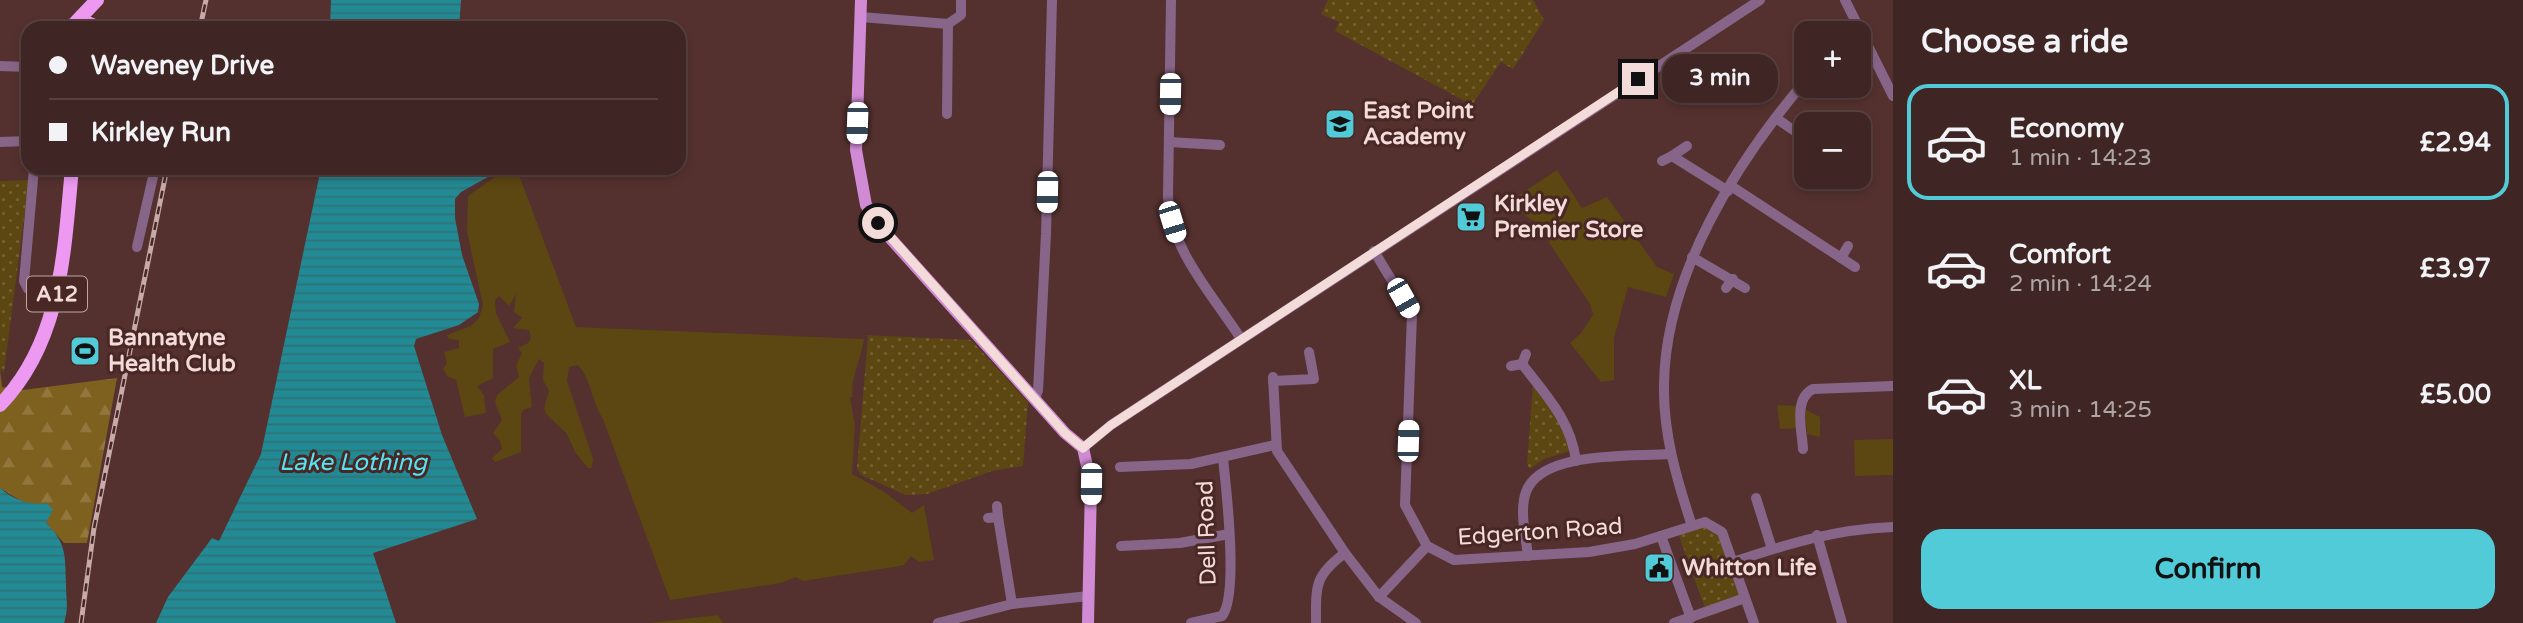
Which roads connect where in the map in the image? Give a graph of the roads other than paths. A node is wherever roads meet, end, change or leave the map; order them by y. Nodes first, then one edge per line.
1 (99, 0) edge
2 (862, 0) edge
3 (961, 0) edge
4 (1052, 0) edge
5 (1171, 0) edge
6 (1760, 0) edge
7 (1845, 0) edge
8 (1743, 4) edge
9 (861, 17) junction
10 (77, 21) edge
11 (100, 21) edge
12 (1854, 21) edge
13 (948, 24) junction
14 (1871, 55) edge
15 (21, 65) edge
16 (0, 66) edge
17 (1892, 90) edge
18 (1794, 95) edge
19 (947, 114) dead end
20 (1776, 118) junction
21 (1794, 131) edge
22 (21, 141) edge
23 (0, 142) edge
24 (1169, 142) junction
25 (1220, 145) dead end
26 (1687, 146) dead end
27 (33, 175) edge
28 (71, 175) edge
29 (153, 175) edge
30 (1729, 188) junction
31 (1848, 246) dead end
32 (138, 247) dead end
33 (1374, 251) junction
34 (1692, 257) junction
35 (1841, 258) junction
36 (1855, 267) dead end
37 (1745, 288) dead end
38 (40, 291) dead end
39 (1241, 339) junction
40 (1310, 352) dead end
41 (1520, 361) dead end
42 (1893, 386) edge
43 (1035, 397) junction
44 (0, 405) edge
45 (1275, 444) junction
46 (1083, 448) junction
47 (1802, 449) dead end
48 (1670, 454) junction
49 (1223, 458) junction
50 (1576, 461) junction
51 (1120, 467) dead end
52 (1756, 498) dead end
53 (994, 514) dead end
54 (1692, 526) junction
55 (1893, 527) edge
56 (1229, 534) junction
57 (1817, 535) junction
58 (1661, 536) junction
59 (1121, 546) dead end
60 (1427, 546) junction
61 (1772, 549) junction
62 (1345, 553) junction
63 (1528, 556) junction
64 (1733, 562) junction
65 (1089, 596) junction
66 (1379, 597) junction
67 (1745, 598) junction
68 (1012, 604) junction
69 (1691, 618) junction
70 (938, 623) edge
71 (1088, 623) edge
72 (1191, 623) edge
73 (1316, 623) edge
74 (1416, 623) edge
75 (1674, 623) edge
76 (1754, 623) edge
77 (1842, 623) edge

1 - 10 highway
1 - 11 highway
2 - 9 main road
3 - 13 street
4 - 43 street
5 - 24 street
6 - 8 street
7 - 12 street
8 - 33 street
9 - 13 street
9 - 43 main road
13 - 19 street
14 - 17 street
15 - 16 street
18 - 20 street
20 - 21 street
20 - 30 street
22 - 23 street
24 - 25 street
24 - 39 street
26 - 30 street
27 - 38 street
28 - 44 highway, A12
29 - 32 street
30 - 34 street
30 - 35 street
31 - 35 street
33 - 39 street
33 - 60 street, Edgerton Road
34 - 37 street
34 - 48 street
35 - 36 street
39 - 46 street
40 - 45 street
41 - 50 street
42 - 47 street
43 - 46 main road
45 - 49 street
45 - 62 street
46 - 65 main road
48 - 50 street
48 - 54 street
49 - 51 street
49 - 56 street, Dell Road
50 - 63 street
52 - 61 street
53 - 68 street
54 - 58 street, Edgerton Road
54 - 64 street, Edgerton Road
55 - 57 street
56 - 59 street
56 - 72 street, Dell Road
57 - 61 street
57 - 77 street
58 - 63 street, Edgerton Road
58 - 69 street
60 - 63 street, Edgerton Road
60 - 66 street
61 - 64 street
62 - 66 street
62 - 73 street
64 - 67 street
65 - 68 street
65 - 71 main road
66 - 74 street
67 - 69 street
67 - 76 street
68 - 70 street
69 - 75 street

